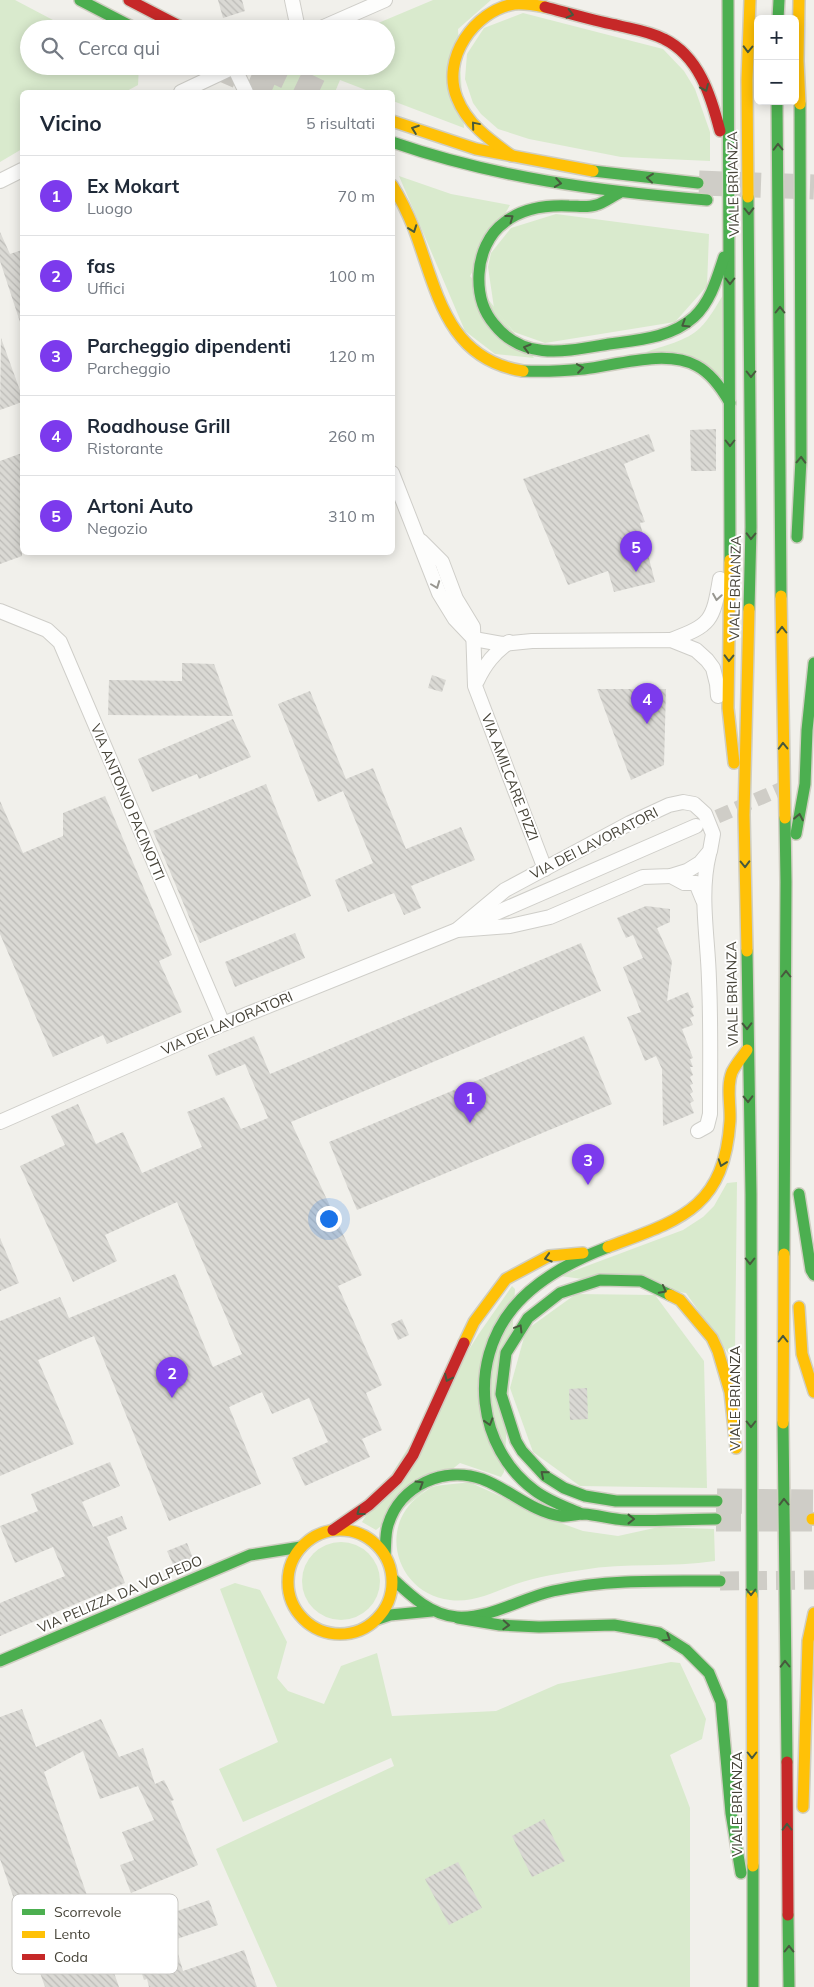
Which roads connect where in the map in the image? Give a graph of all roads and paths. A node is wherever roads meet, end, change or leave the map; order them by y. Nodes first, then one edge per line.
1 (80, 0) edge
2 (129, 0) edge
3 (292, 0) edge
4 (384, 0) edge
5 (728, 0) edge
6 (750, 0) edge
7 (779, 0) edge
8 (799, 0) edge
9 (778, 15) edge
10 (119, 20) edge
11 (167, 20) edge
12 (296, 20) edge
13 (340, 20) edge
14 (218, 75) edge
15 (239, 75) edge
16 (809, 80) dead end
17 (185, 90) edge
18 (245, 90) edge
19 (777, 105) edge
20 (395, 122) edge
21 (802, 136) junction
22 (395, 143) edge
23 (512, 156) junction
24 (727, 162) junction
25 (20, 171) edge
26 (0, 181) edge
27 (699, 183) tunnel mouth
28 (395, 191) edge
29 (619, 193) junction
30 (707, 200) dead end
31 (802, 231) junction
32 (730, 236) junction
33 (811, 304) dead end
34 (730, 403) junction
35 (395, 480) edge
36 (810, 488) dead end
37 (798, 508) junction
38 (730, 532) junction
39 (797, 549) dead end
40 (0, 611) edge
41 (474, 633) junction
42 (793, 637) dead end
43 (671, 640) junction
44 (510, 642) junction
45 (814, 663) edge
46 (475, 686) junction
47 (782, 696) junction
48 (729, 742) junction
49 (744, 815) junction
50 (696, 826) tunnel mouth
51 (710, 851) junction
52 (545, 868) junction
53 (671, 876) junction
54 (786, 882) junction
55 (705, 906) junction
56 (457, 930) junction
57 (223, 1024) junction
58 (747, 1050) junction
59 (786, 1110) junction
60 (0, 1122) edge
61 (698, 1131) dead end
62 (797, 1154) dead end
63 (799, 1179) dead end
64 (799, 1194) junction
65 (596, 1252) junction
66 (799, 1274) dead end
67 (814, 1275) edge
68 (799, 1294) dead end
69 (814, 1392) edge
70 (737, 1462) dead end
71 (717, 1501) tunnel mouth
72 (582, 1514) junction
73 (716, 1519) tunnel mouth
74 (333, 1530) junction
75 (740, 1532) dead end
76 (751, 1543) junction
77 (302, 1546) junction
78 (250, 1555) junction
79 (385, 1556) junction
80 (288, 1578) junction
81 (393, 1580) junction
82 (720, 1581) tunnel mouth
83 (432, 1611) junction
84 (814, 1613) edge
85 (458, 1618) junction
86 (378, 1619) junction
87 (0, 1661) edge
88 (814, 1713) edge
89 (804, 1773) junction
90 (802, 1823) dead end
91 (799, 1842) dead end
92 (788, 1911) junction
93 (753, 1915) junction
94 (753, 1987) edge
95 (789, 1987) edge

1 - 10 main road
2 - 11 main road
3 - 12 street
4 - 13 street
5 - 24 main road
6 -> 49 main road, VIALE BRIANZA
7 - 9 main road
8 - 21 main road
14 - 17 street
15 - 18 street
16 - 21 main road
47 -> 19 main road
23 -> 20 main road
21 - 31 main road
22 -> 29 main road
23 -> 24 main road
27 -> 23 main road
24 - 32 main road
25 - 26 street
28 -> 34 main road
29 - 30 main road
32 -> 29 main road
31 - 33 main road
37 -> 31 main road
32 -> 34 main road
34 -> 38 main road
35 - 41 street
36 - 37 main road
37 - 39 main road
38 -> 43 street
38 -> 48 main road
40 - 57 street, VIA ANTONIO PACINOTTI
41 - 44 street
41 - 46 street, VIA AMILCARE PIZZI
42 - 47 main road
43 - 44 street
43 - 48 street
44 - 46 street
54 -> 45 main road
46 - 52 street, VIA AMILCARE PIZZI
54 -> 47 main road
48 - 49 main road
49 -> 58 main road, VIALE BRIANZA
50 - 56 street, VIA DEI LAVORATORI
51 - 52 street, VIA DEI LAVORATORI
51 - 53 street, VIA DEI LAVORATORI
51 - 55 street, VIA DEI LAVORATORI
52 - 56 street, VIA DEI LAVORATORI
53 - 55 street, VIA DEI LAVORATORI
53 - 56 street, VIA DEI LAVORATORI
59 -> 54 main road
55 - 61 street, VIA DEI LAVORATORI
56 - 57 street, VIA DEI LAVORATORI
57 - 60 street, VIA DEI LAVORATORI
58 -> 65 main road
58 -> 76 main road, VIALE BRIANZA
59 - 62 main road
92 -> 59 main road
63 - 64 main road
64 - 66 main road
64 - 67 main road
65 -> 72 main road
65 -> 74 main road
68 - 69 main road
71 -> 70 main road
72 -> 73 main road
79 -> 72 main road
74 - 77 main road
74 - 79 main road
75 - 76 main road
76 -> 93 main road, VIALE BRIANZA
77 - 78 main road, VIA PELIZZA DA VOLPEDO
77 - 80 main road
78 - 80 main road
78 - 87 main road, VIA PELIZZA DA VOLPEDO
79 - 81 main road
80 - 86 main road
81 - 83 main road
81 - 86 main road
82 - 85 main road
83 - 85 main road
83 - 86 main road
84 - 89 main road
85 -> 93 main road
88 - 89 main road
89 - 90 main road
91 - 92 main road
95 -> 92 main road
93 - 94 main road, VIALE BRIANZA

